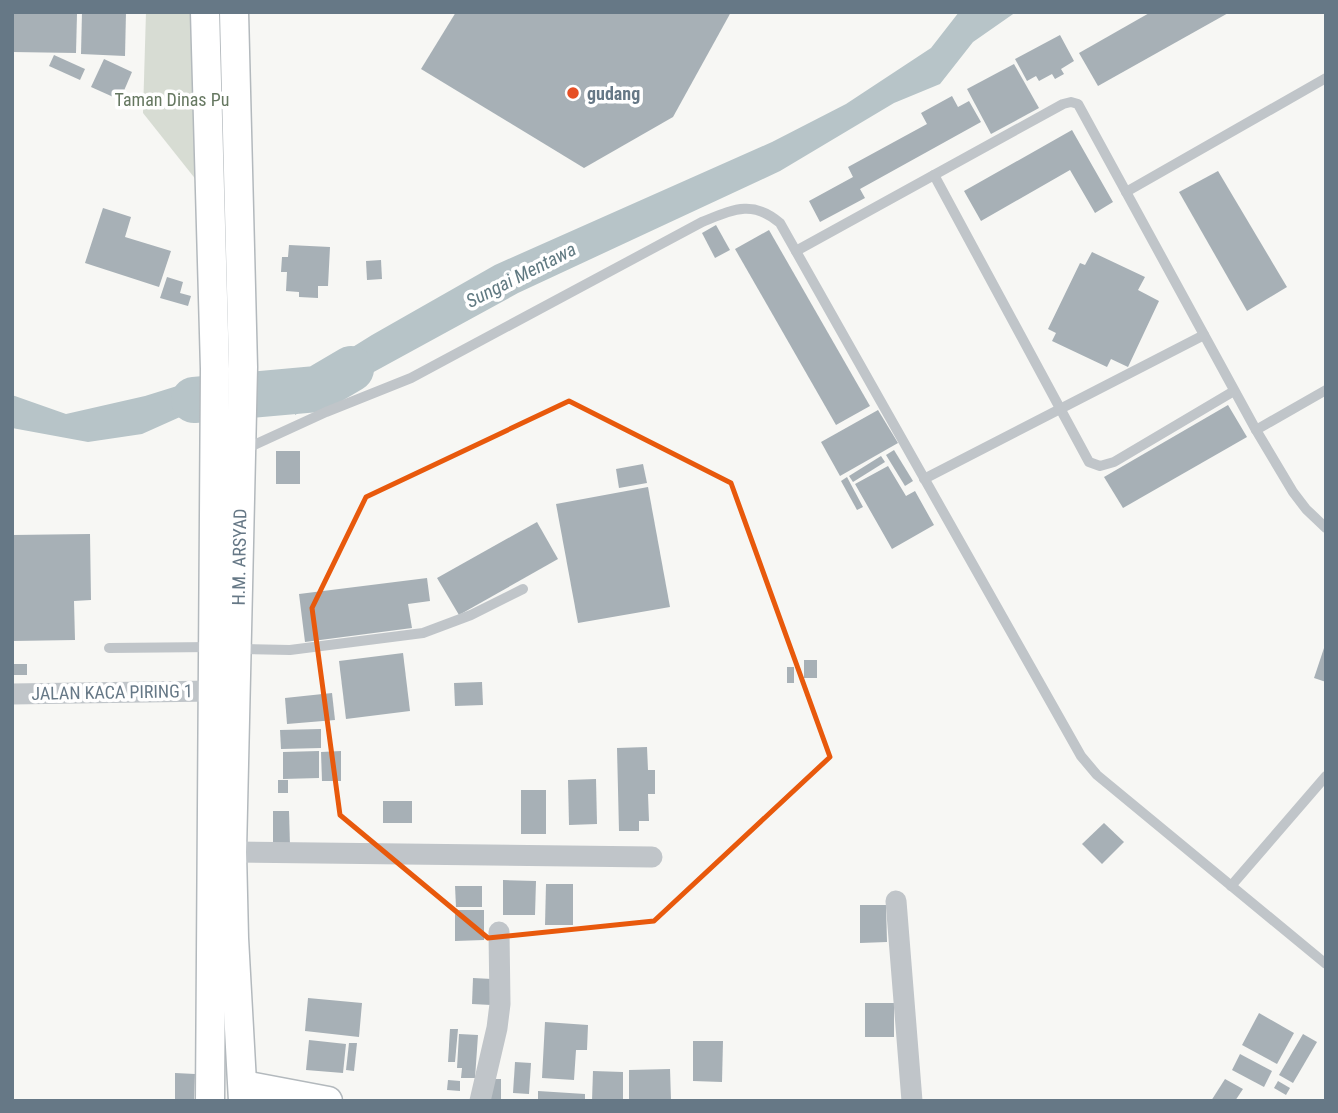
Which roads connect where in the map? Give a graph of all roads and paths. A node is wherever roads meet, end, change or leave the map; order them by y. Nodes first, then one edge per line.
1 (205, 12) edge
2 (234, 12) edge
3 (1326, 78) edge
4 (933, 175) junction
5 (1126, 192) junction
6 (796, 251) junction
7 (1204, 335) junction
8 (229, 368) junction
9 (1326, 390) edge
10 (1234, 391) junction
11 (1059, 409) junction
12 (1256, 430) junction
13 (228, 441) junction
14 (924, 480) junction
15 (1326, 528) edge
16 (523, 589) dead end
17 (110, 648) dead end
18 (226, 648) junction
19 (212, 691) junction
20 (12, 694) edge
21 (1326, 776) edge
22 (232, 852) junction
23 (652, 857) dead end
24 (1231, 886) junction
25 (896, 901) dead end
26 (499, 932) dead end
27 (1326, 964) edge
28 (244, 1093) edge
29 (210, 1101) edge
30 (328, 1101) edge
31 (480, 1101) edge
32 (912, 1101) edge

1 - 8 street, H.M. ARSYAD
2 - 8 street, H.M. ARSYAD
3 - 5 lane
4 - 5 lane
4 - 6 lane
4 - 11 lane
5 - 7 lane
6 - 13 lane
6 - 14 lane
7 - 10 lane
7 - 11 lane
8 - 13 street, H.M. ARSYAD
9 - 12 lane
10 - 11 lane
10 - 12 lane
11 - 14 lane
12 - 15 lane
13 - 18 street, H.M. ARSYAD
14 - 24 lane
16 - 18 lane
17 - 18 lane
18 - 19 street, H.M. ARSYAD
18 - 22 street, H.M. ARSYAD
19 - 20 street, JALAN KACA PIRING 1
19 - 29 street, H.M. ARSYAD
21 - 24 lane
22 - 23 street
22 - 28 street, H.M. ARSYAD
24 - 27 lane
25 - 32 street
26 - 31 street
28 - 30 street

